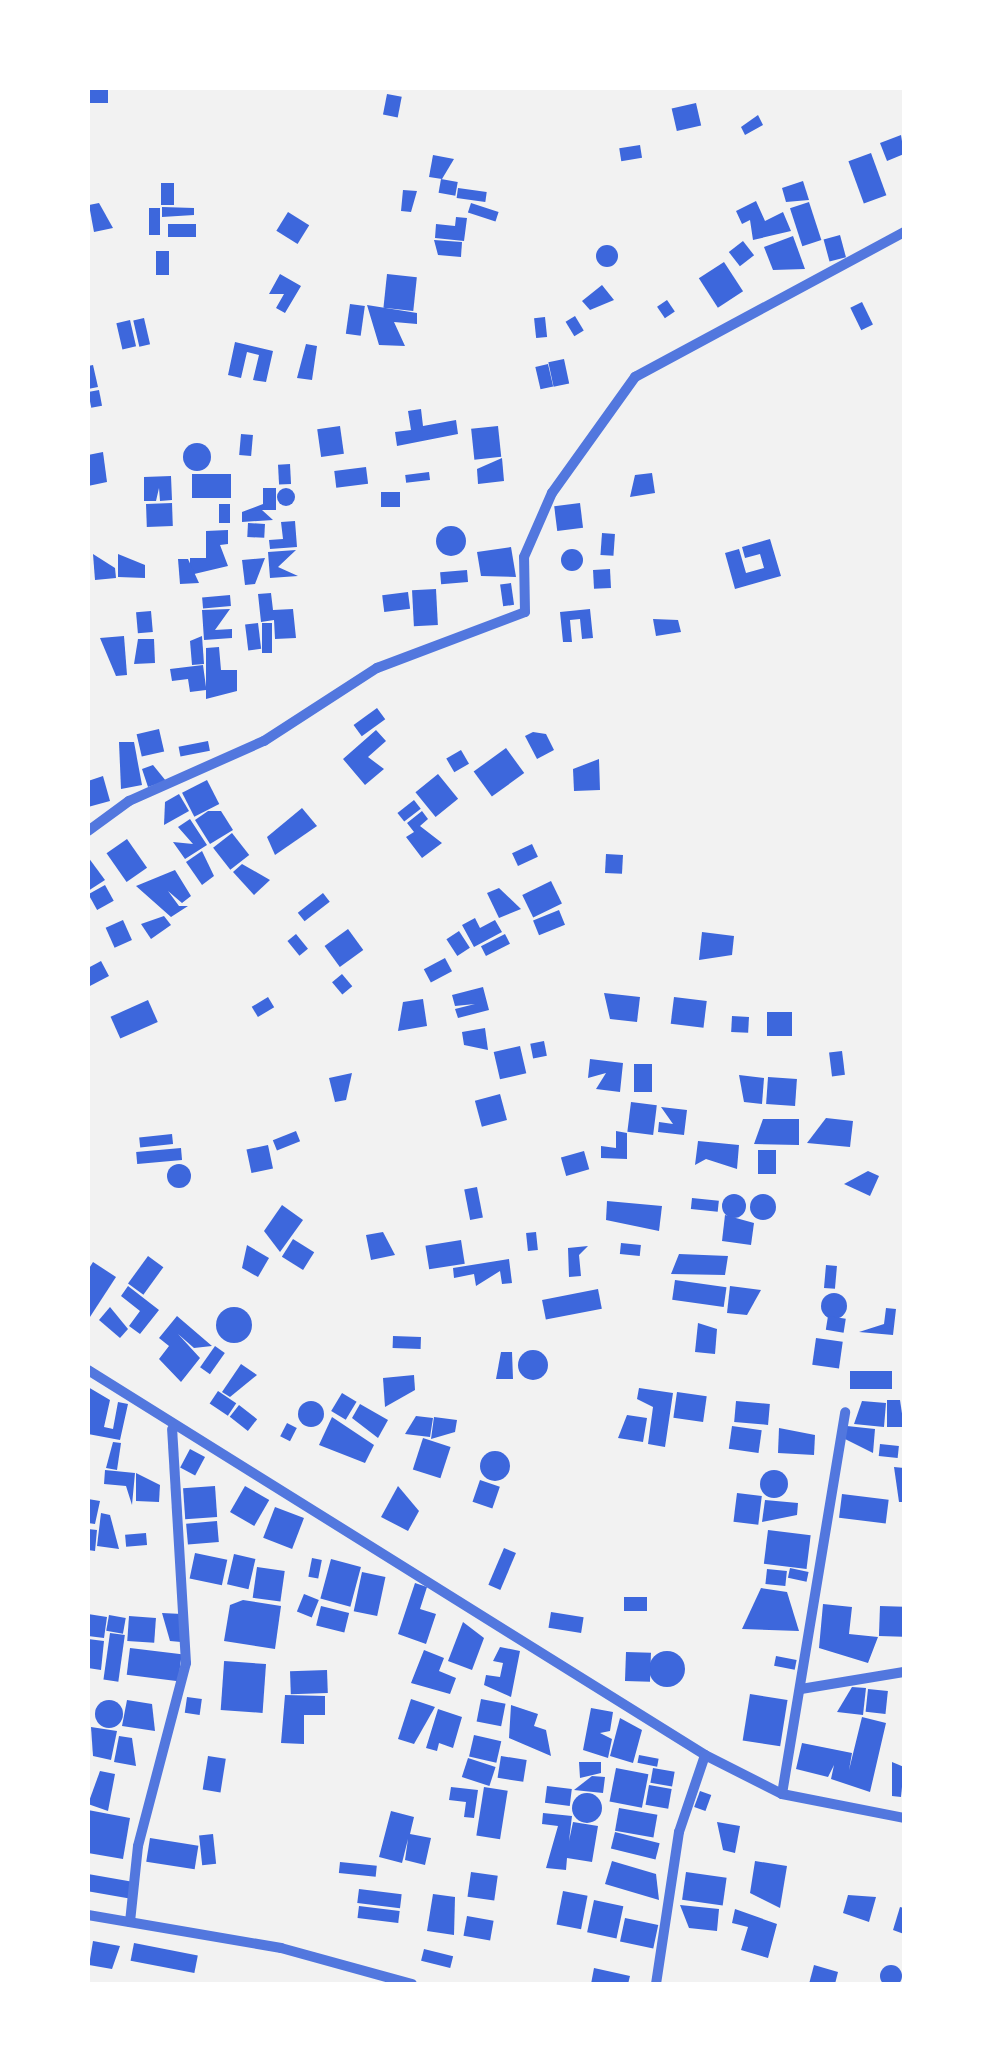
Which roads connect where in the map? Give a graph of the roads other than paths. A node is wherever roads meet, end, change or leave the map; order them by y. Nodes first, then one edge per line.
1 (904, 232) edge
2 (88, 831) edge
3 (88, 1370) edge
4 (845, 1412) dead end
5 (172, 1428) junction
6 (904, 1672) edge
7 (801, 1689) junction
8 (705, 1756) junction
9 (782, 1794) junction
10 (904, 1818) edge
11 (88, 1915) edge
12 (130, 1922) junction
13 (412, 1984) edge
14 (656, 1984) edge

1 - 2 street
3 - 5 street
4 - 7 street
5 - 8 street
5 - 12 street
6 - 7 street
7 - 9 street
8 - 9 street
8 - 14 street
9 - 10 street
11 - 12 street
12 - 13 street

